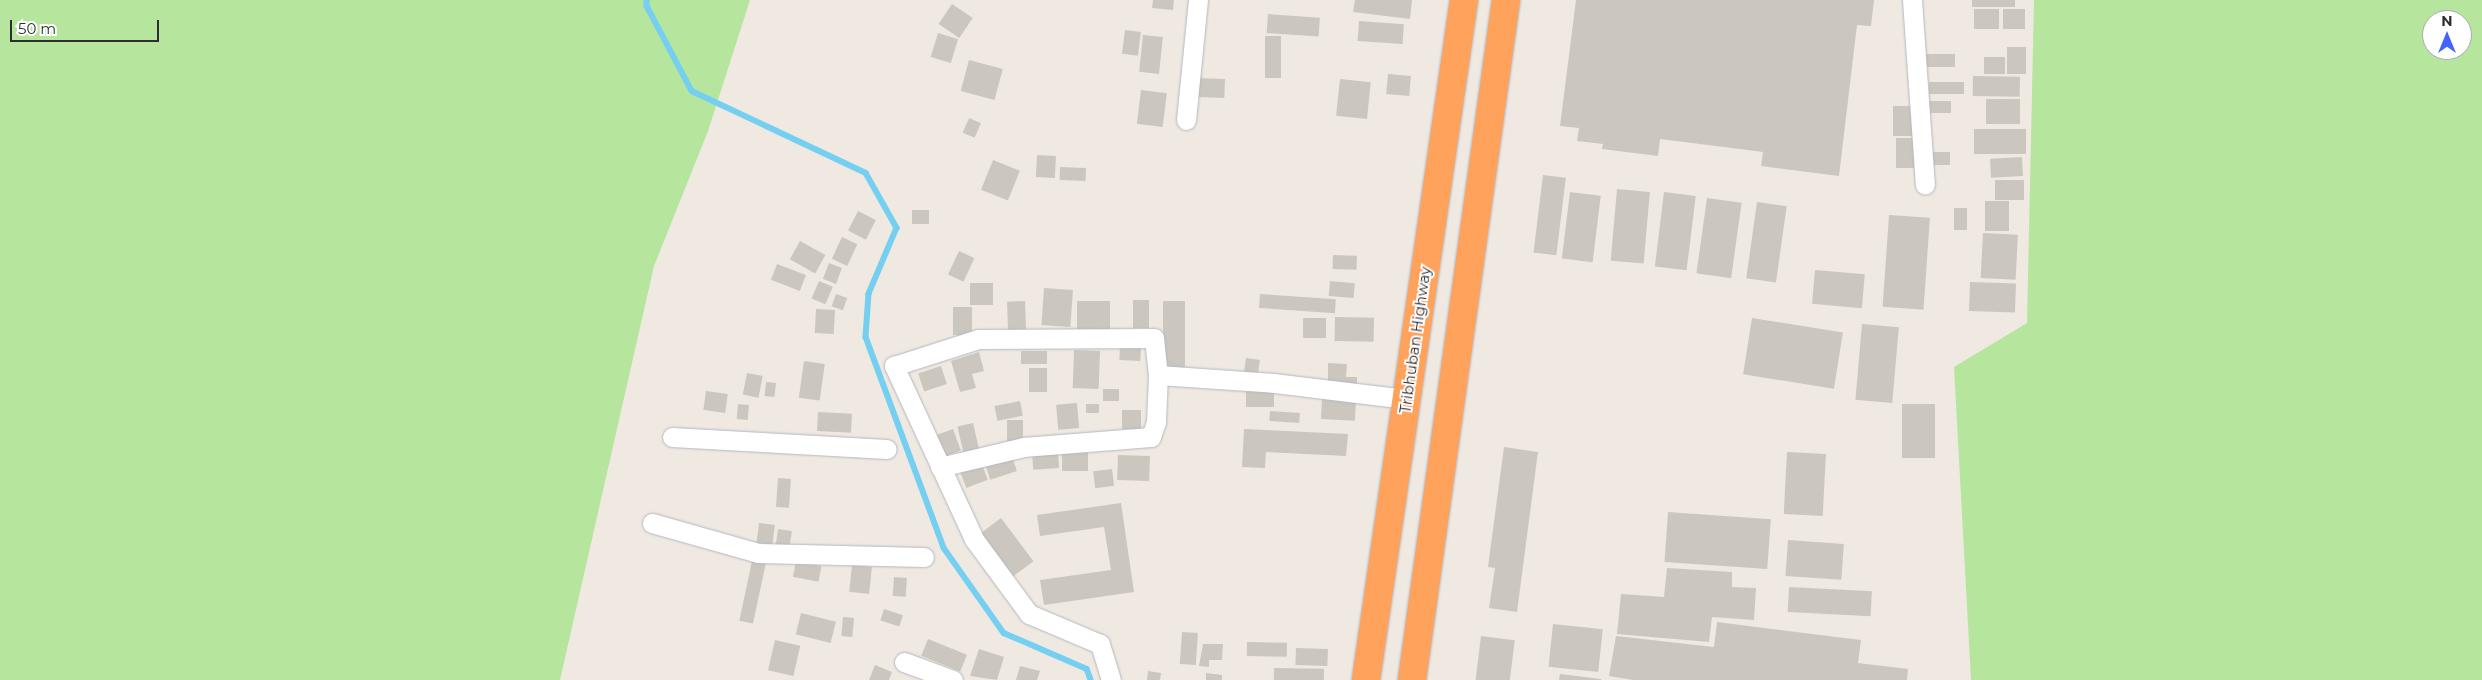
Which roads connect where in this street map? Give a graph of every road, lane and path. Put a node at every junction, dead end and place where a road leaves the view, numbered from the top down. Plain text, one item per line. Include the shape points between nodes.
1 (1198, 0) edge
2 (1464, 0) edge
3 (1506, 0) edge
4 (1912, 0) edge
5 (1186, 120) dead end
6 (1925, 185) dead end
7 (1158, 375) junction
8 (1407, 399) junction
9 (672, 437) dead end
10 (887, 449) dead end
11 (940, 467) junction
12 (652, 523) dead end
13 (924, 557) dead end
14 (904, 662) dead end
15 (953, 680) edge
16 (1111, 680) edge
17 (1366, 680) edge
18 (1412, 680) edge

1 - 5 street
2 - 8 highway, Tribhuban Highway
3 - 18 highway
4 - 6 street
7 - 8 street via 1274,383
7 - 11 street via 1156,422 1151,437 1023,447
7 - 11 street via 1154,338 978,339 894,366
8 - 17 highway, Tribhuban Highway
9 - 10 street
11 - 16 street via 974,539 1029,614 1100,644
12 - 13 street via 758,553
14 - 15 street

